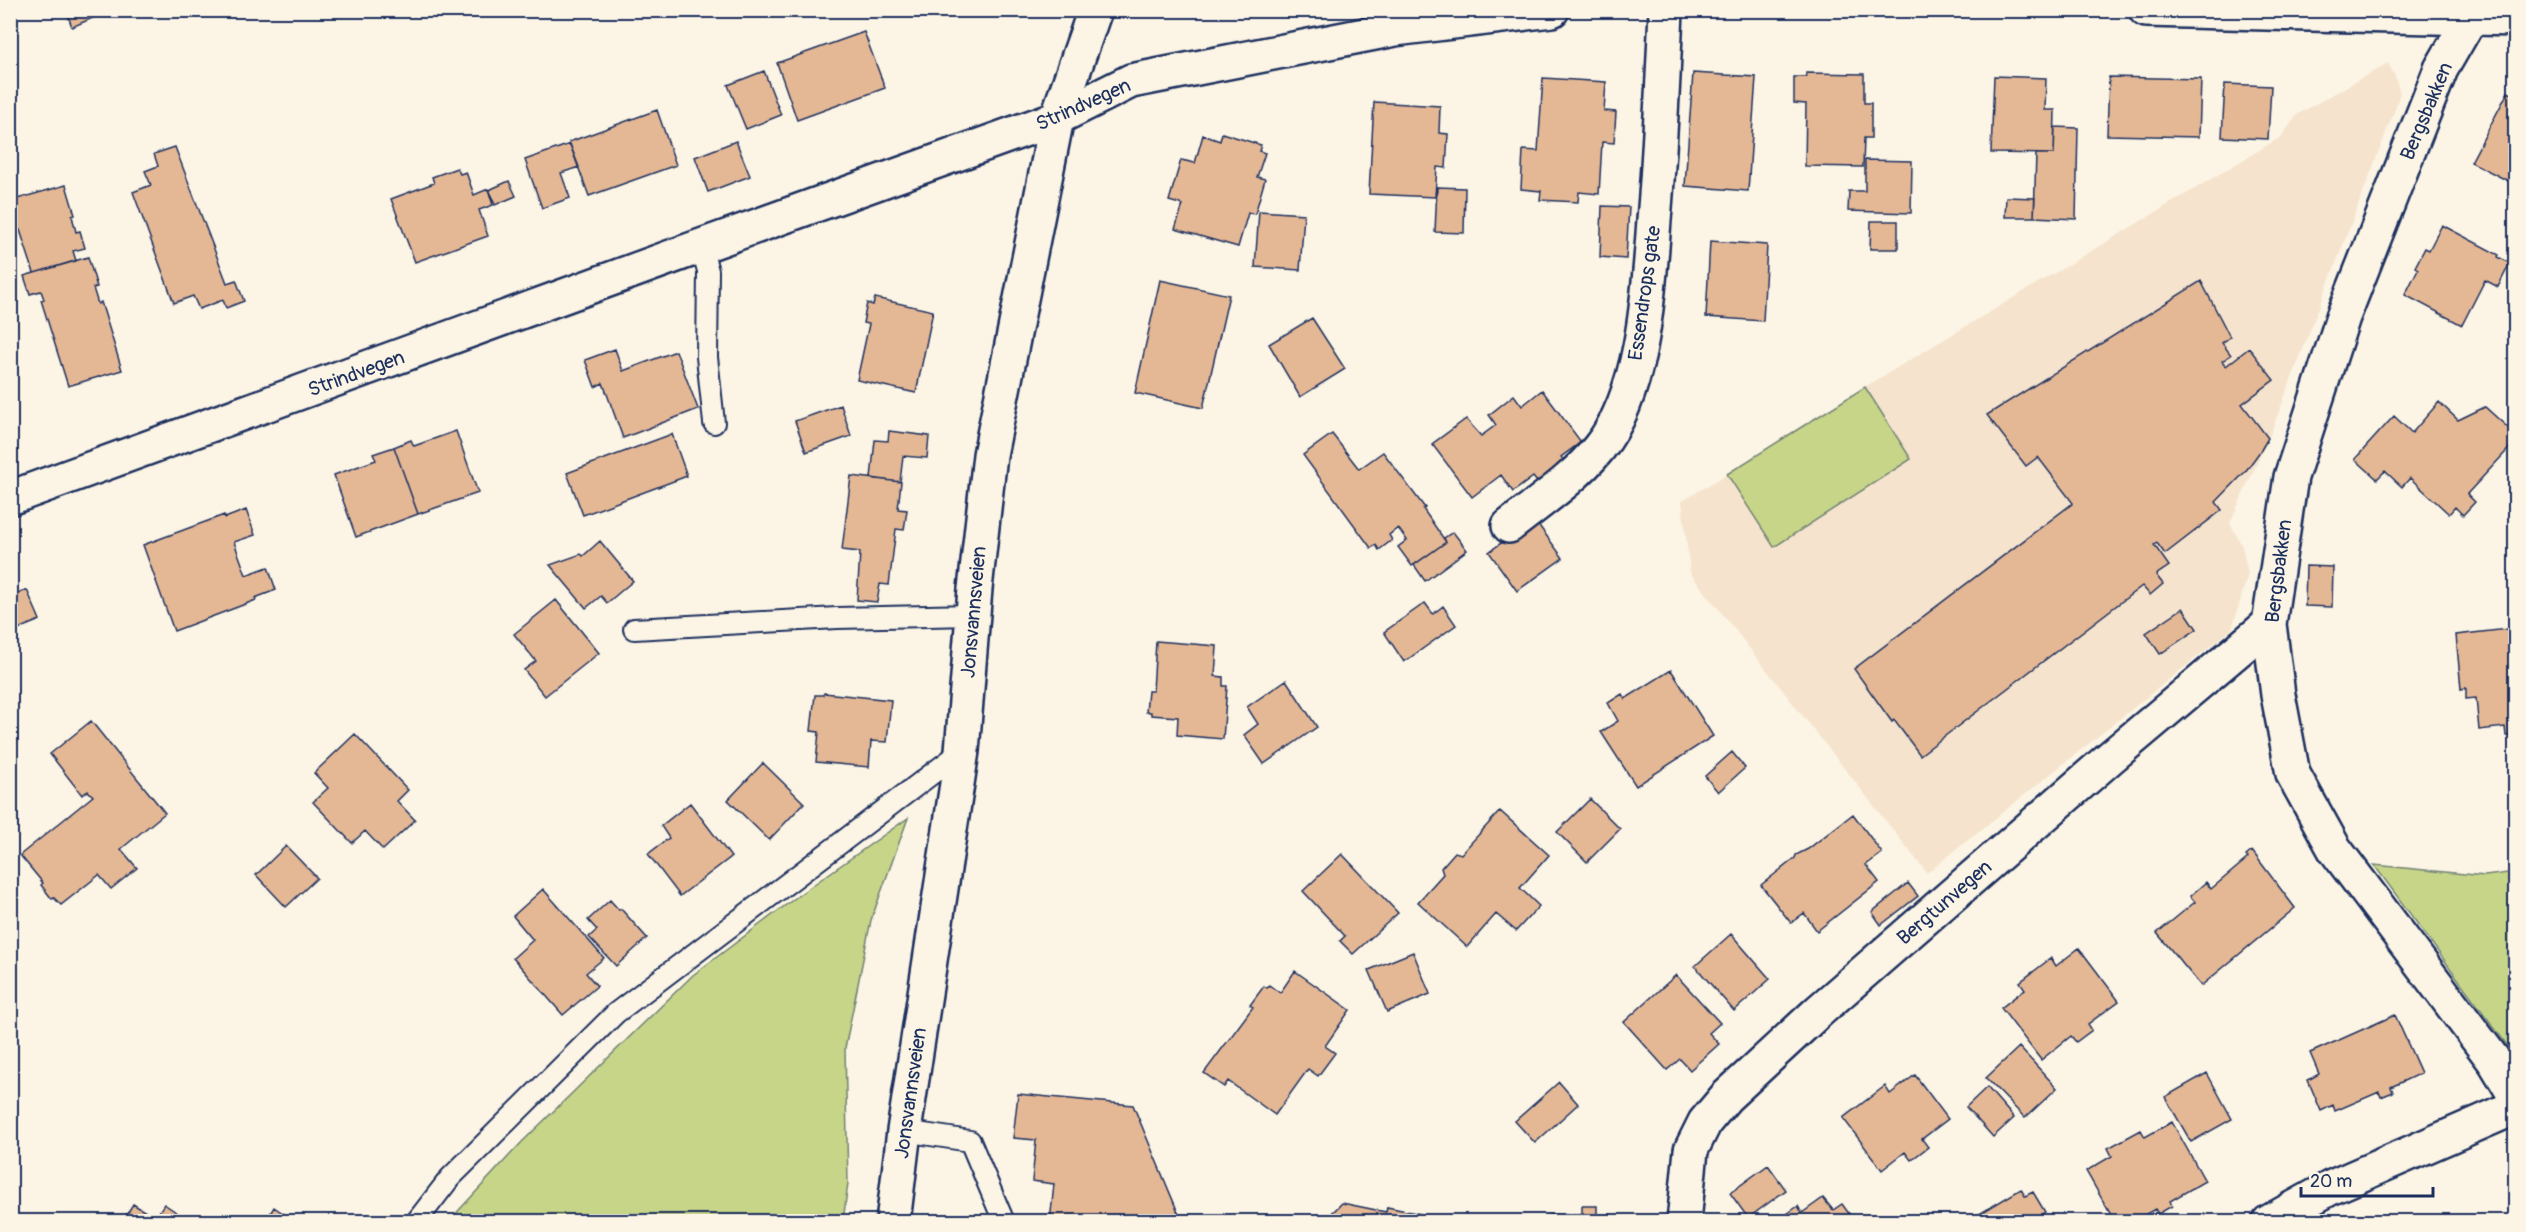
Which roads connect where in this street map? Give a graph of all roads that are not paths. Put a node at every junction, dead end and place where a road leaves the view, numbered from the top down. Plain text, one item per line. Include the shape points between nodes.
1 (1095, 10) edge
2 (1552, 10) edge
3 (1666, 10) edge
4 (2146, 10) edge
5 (2474, 14) edge
6 (2516, 18) edge
7 (1057, 118) junction
8 (701, 245) junction
9 (714, 423) dead end
10 (10, 498) edge
11 (1509, 526) dead end
12 (973, 615) junction
13 (2269, 624) junction
14 (634, 628) dead end
15 (962, 751) junction
16 (2516, 1097) edge
17 (2516, 1107) edge
18 (904, 1131) junction
19 (416, 1221) edge
20 (893, 1221) edge
21 (1004, 1221) edge
22 (1684, 1221) edge
23 (2269, 1221) edge

1 - 7 street, Jonsvannsveien
2 - 7 street, Strindvegen via 1395,29 1131,81
3 - 11 street, Essendrops gate via 1662,131 1648,290 1640,349 1623,406 1599,448 1566,481
4 - 5 street
5 - 6 street
5 - 13 street, Bergsbakken via 2441,69 2339,328 2291,477
7 - 8 street, Strindvegen
7 - 12 street, Jonsvannsveien via 990,455
8 - 9 lane via 708,271 707,357
8 - 10 street, Strindvegen
12 - 14 lane
12 - 15 street, Jonsvannsveien
13 - 16 street, Bergsbakken via 2293,774 2334,848 2495,1062
13 - 22 street, Bergtunvegen via 1845,988 1726,1097 1705,1122 1691,1150
15 - 18 street, Jonsvannsveien
15 - 19 lane via 615,1013 450,1178
17 - 23 street via 2330,1188
18 - 20 street, Jonsvannsveien
18 - 21 lane via 970,1141

